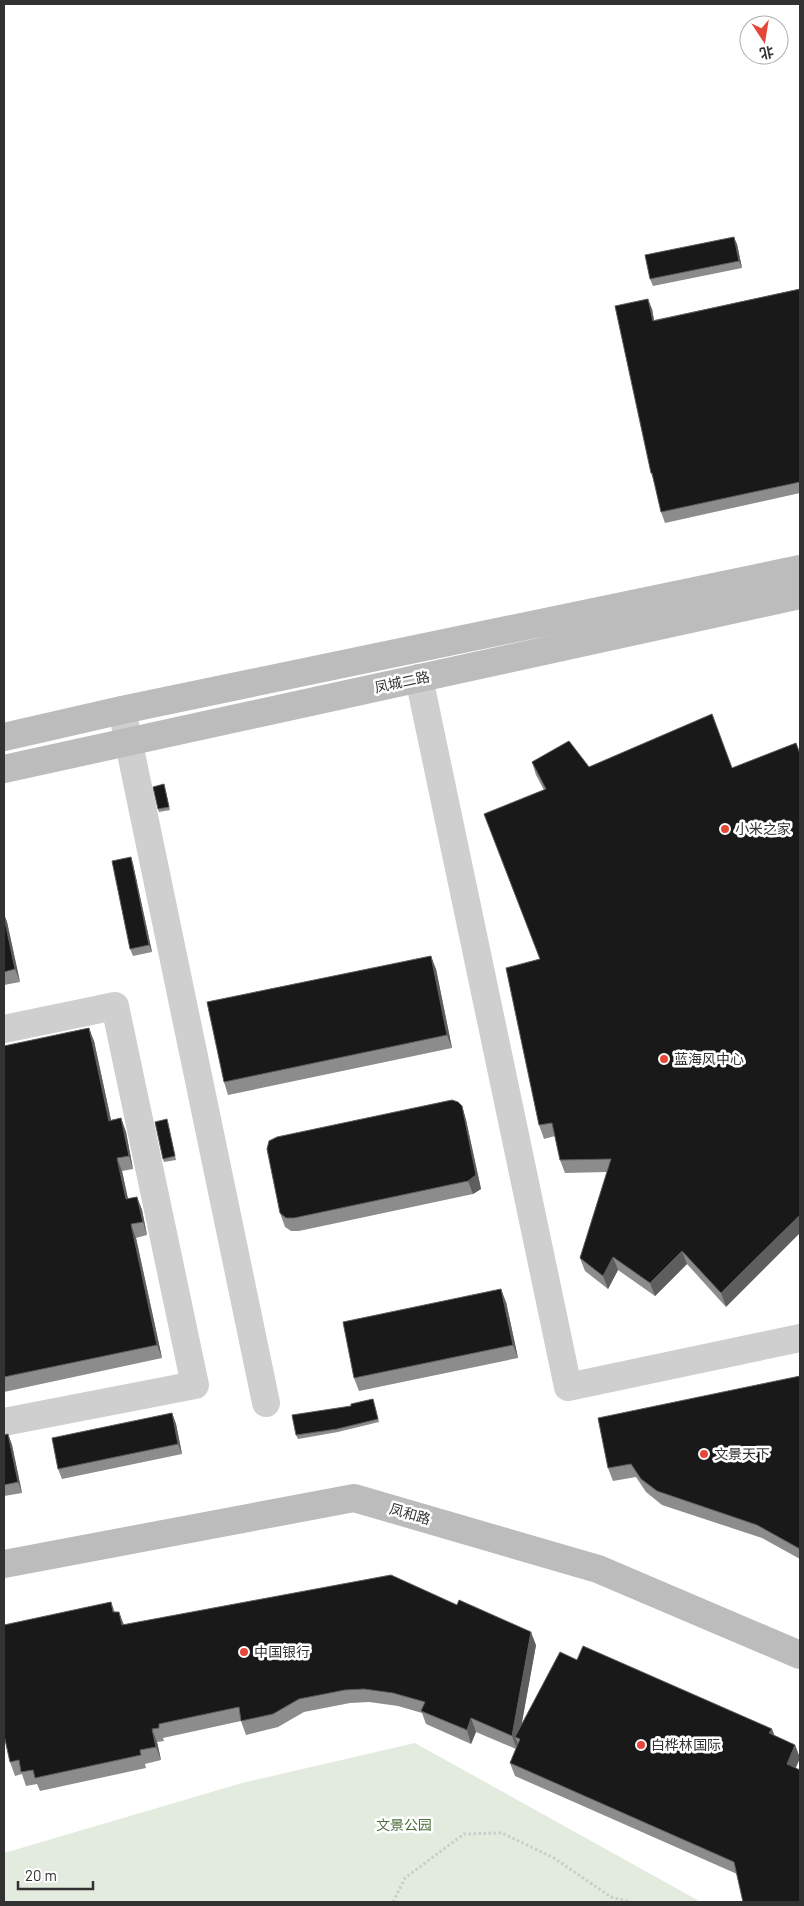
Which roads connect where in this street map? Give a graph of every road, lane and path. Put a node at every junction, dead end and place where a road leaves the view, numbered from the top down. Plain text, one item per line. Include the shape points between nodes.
1 (800, 569) edge
2 (800, 595) edge
3 (419, 678) junction
4 (122, 710) junction
5 (4, 737) edge
6 (128, 742) junction
7 (4, 769) edge
8 (4, 1028) edge
9 (800, 1338) edge
10 (266, 1403) dead end
11 (4, 1422) edge
12 (4, 1564) edge
13 (800, 1655) edge
14 (394, 1902) edge
15 (630, 1902) edge

1 - 4 main road
2 - 3 main road, 凤城二路
3 - 6 main road, 凤城二路
3 - 9 street via 568,1387
4 - 5 main road
4 - 6 street
6 - 7 main road, 凤城二路
6 - 10 street
8 - 11 street via 115,1006 195,1385
12 - 13 main road, 凤和路 via 354,1498 598,1569
14 - 15 path via 406,1878 464,1834 502,1833 554,1858 611,1897

